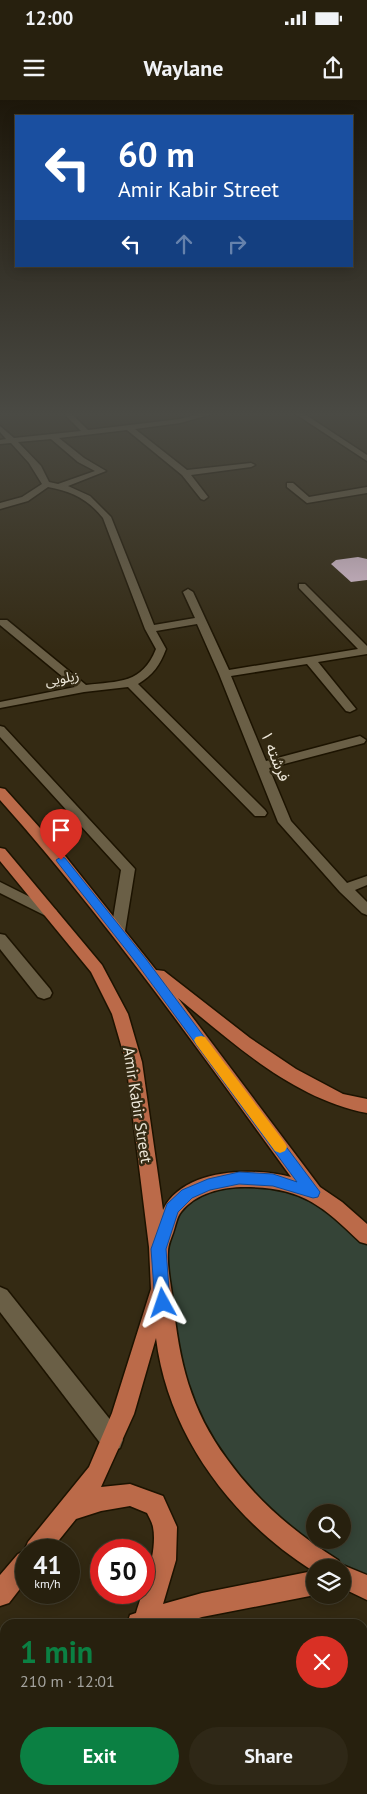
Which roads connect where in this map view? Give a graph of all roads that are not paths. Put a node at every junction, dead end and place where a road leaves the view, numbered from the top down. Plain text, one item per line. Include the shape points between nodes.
1 (37, 492) edge
2 (78, 492) edge
3 (200, 492) edge
4 (298, 492) edge
5 (355, 492) edge
6 (204, 497) dead end
7 (0, 506) edge
8 (302, 586) dead end
9 (188, 592) dead end
10 (201, 620) junction
11 (3, 622) dead end
12 (150, 630) junction
13 (367, 651) edge
14 (310, 660) junction
15 (225, 674) junction
16 (131, 683) junction
17 (84, 689) junction
18 (0, 705) edge
19 (350, 709) dead end
20 (0, 730) edge
21 (360, 740) dead end
22 (262, 766) junction
23 (0, 792) edge
24 (260, 813) dead end
25 (0, 852) edge
26 (367, 880) edge
27 (0, 887) edge
28 (345, 889) junction
29 (367, 910) edge
30 (51, 913) junction
31 (118, 931) junction
32 (0, 939) edge
33 (142, 962) junction
34 (44, 993) dead end
35 (367, 1106) edge
36 (313, 1192) junction
37 (367, 1236) edge
38 (158, 1249) junction
39 (161, 1285) junction
40 (0, 1296) edge
41 (112, 1440) junction
42 (68, 1511) junction
43 (45, 1539) edge
44 (314, 1559) edge
45 (15, 1576) edge
46 (306, 1585) edge
47 (0, 1594) edge
48 (143, 1619) edge
49 (153, 1619) edge

1 - 7 street via 18,503
2 - 12 street via 97,504 107,517
3 - 6 street
4 - 5 street via 307,500
8 - 13 street
9 - 10 street, فرشته ۱
10 - 12 street
10 - 15 street, فرشته ۱
11 - 17 street
12 - 16 street via 161,649 146,674
13 - 14 street
14 - 15 street
14 - 19 street
15 - 22 street, فرشته ۱
16 - 17 street, زیلویی
16 - 24 street
17 - 18 street, زیلویی
20 - 31 street via 128,869
21 - 22 street
22 - 28 street, فرشته ۱ via 285,822
23 - 31 main road
25 - 30 main road, Amir Kabir Street
26 - 28 street
27 - 30 street
28 - 29 street, فرشته ۱
30 - 38 main road, Amir Kabir Street via 97,968 120,1014 134,1062
31 - 33 main road
32 - 34 street
33 - 35 main road via 296,1077 339,1100
33 - 36 main road
36 - 37 main road
36 - 38 main road via 273,1180 239,1178 208,1185 187,1194 172,1208
38 - 39 main road, Amir Kabir Street
39 - 41 main road via 123,1414
39 - 44 main road, Amir Kabir Street via 176,1386 196,1430 226,1477 260,1516
40 - 41 street
41 - 42 main road via 97,1475
42 - 43 main road
42 - 48 main road via 101,1499 130,1495 155,1504 165,1527 164,1560
45 - 47 main road
46 - 49 main road via 202,1605

